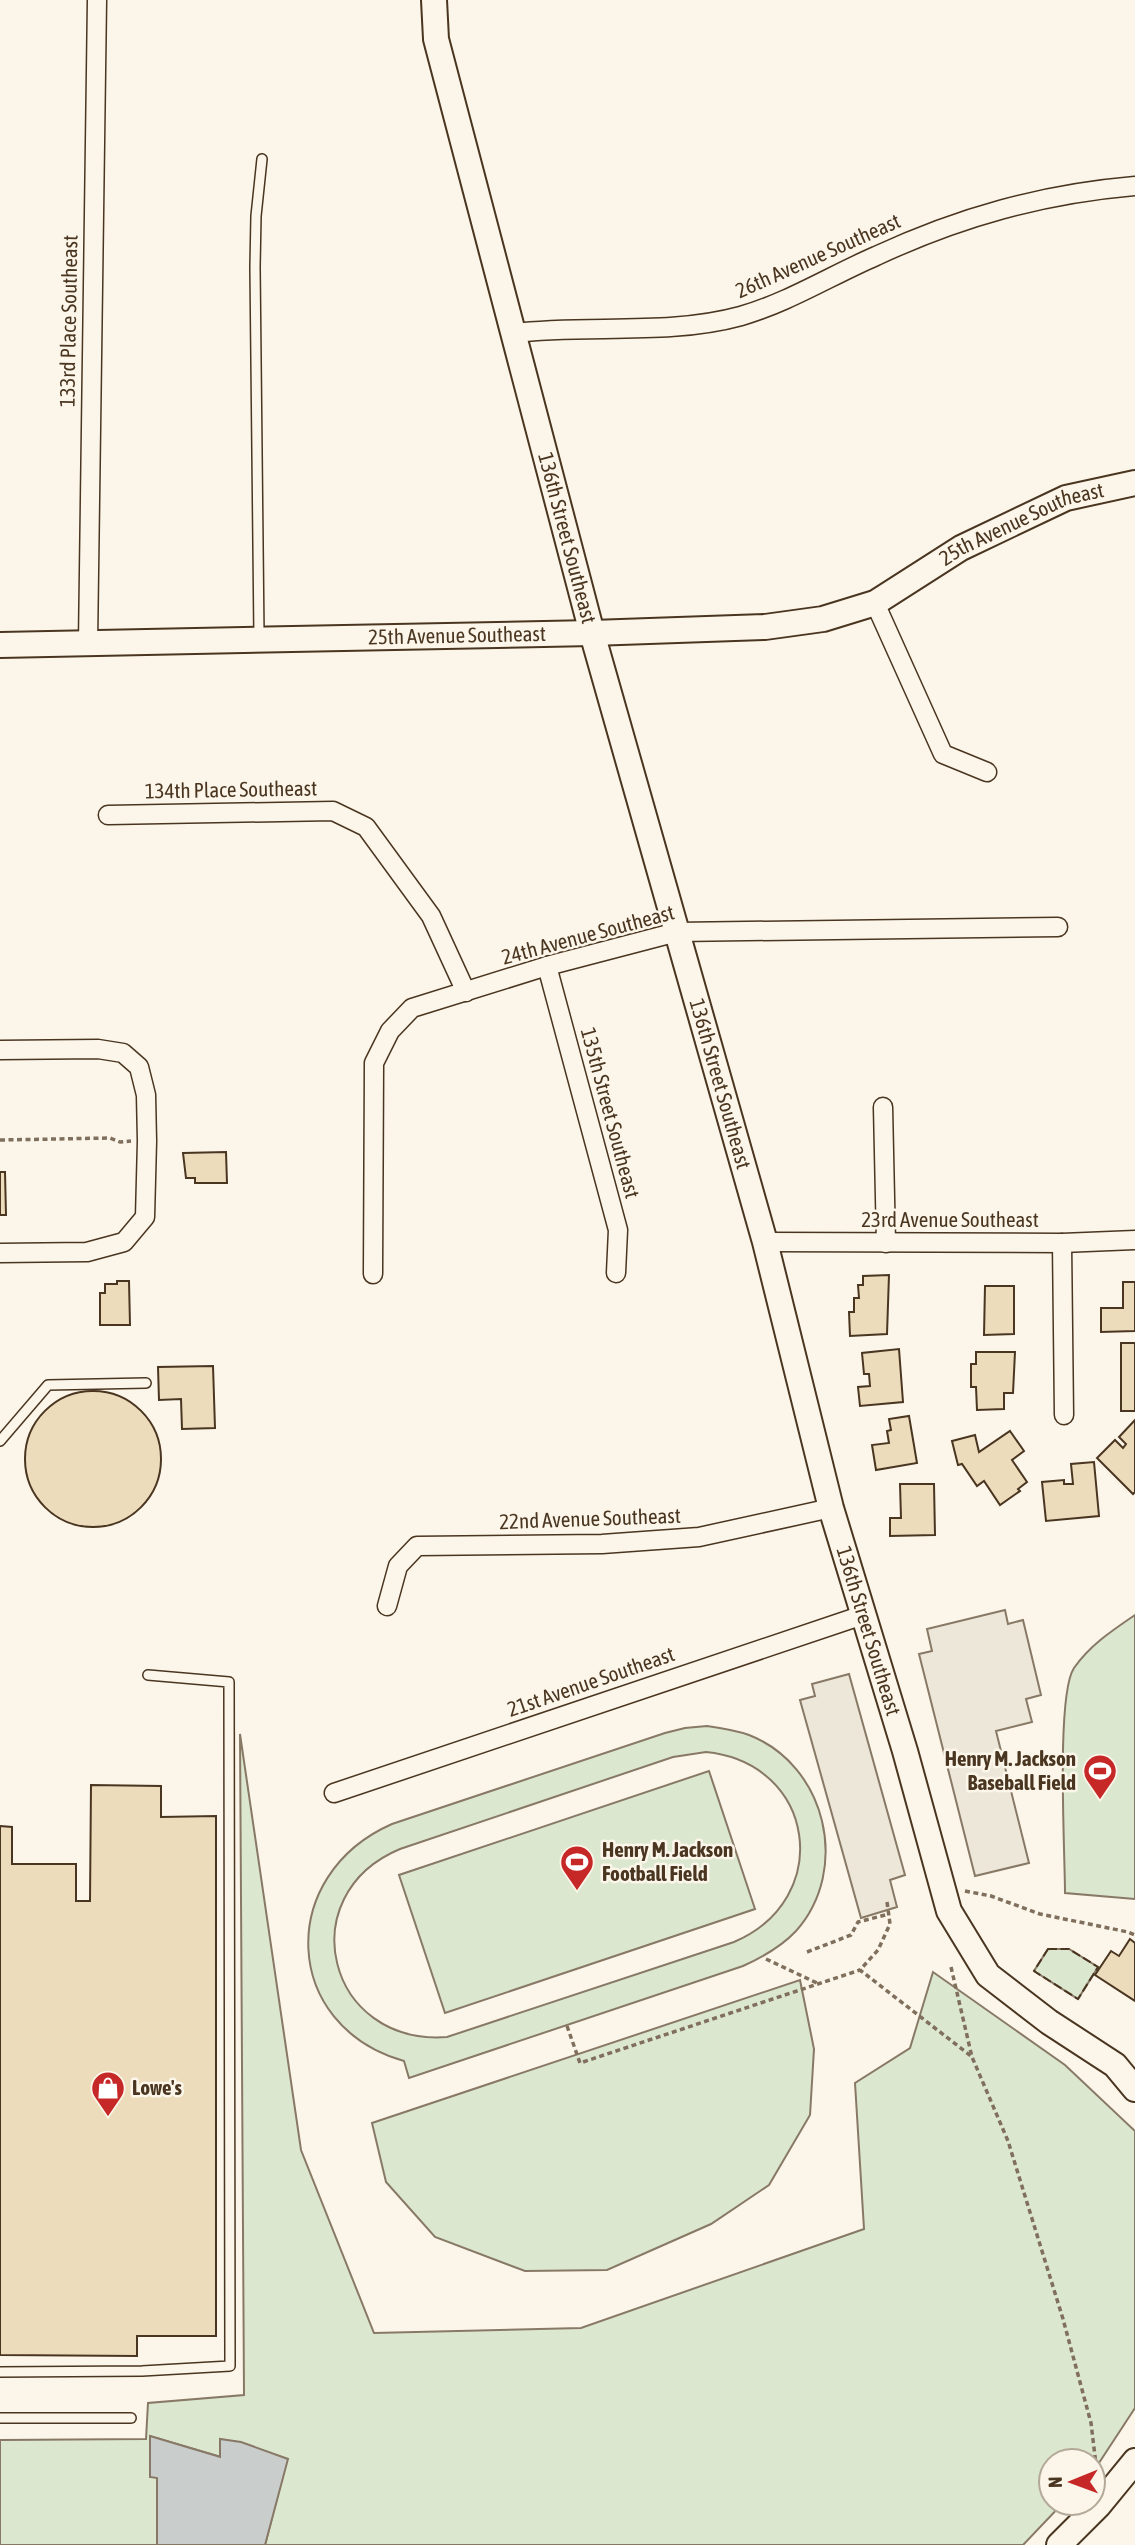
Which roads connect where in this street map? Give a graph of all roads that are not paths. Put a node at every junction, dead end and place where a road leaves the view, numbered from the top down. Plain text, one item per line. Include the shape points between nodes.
1 (97, 0) edge
2 (435, 0) edge
3 (262, 159) dead end
4 (1135, 186) edge
5 (514, 333) junction
6 (1135, 483) edge
7 (875, 603) junction
8 (592, 634) junction
9 (259, 638) junction
10 (88, 643) junction
11 (0, 645) edge
12 (987, 772) dead end
13 (108, 815) dead end
14 (1058, 927) dead end
15 (677, 932) junction
16 (547, 966) junction
17 (466, 992) junction
18 (0, 1050) edge
19 (883, 1107) dead end
20 (1135, 1240) edge
21 (765, 1242) junction
22 (886, 1242) junction
23 (1062, 1243) junction
24 (0, 1253) edge
25 (616, 1273) dead end
26 (373, 1274) dead end
27 (146, 1382) dead end
28 (1063, 1415) dead end
29 (0, 1441) edge
30 (831, 1508) junction
31 (387, 1605) dead end
32 (863, 1615) junction
33 (148, 1675) dead end
34 (334, 1793) dead end
35 (1135, 2089) edge
36 (0, 2372) edge
37 (0, 2418) edge
38 (131, 2418) dead end
39 (1135, 2461) edge
40 (1059, 2545) edge

1 - 10 street, 133rd Place Southeast
2 - 5 street, 136th Street Southeast via 436,39
3 - 9 lane via 256,229
4 - 5 street, 26th Avenue Southeast via 1068,194 977,215 739,317 673,326
5 - 8 street, 136th Street Southeast
6 - 7 street, 25th Avenue Southeast via 1066,498 961,548
7 - 8 street, 25th Avenue Southeast via 823,619 765,627
7 - 12 street via 943,754
8 - 9 street, 25th Avenue Southeast
8 - 15 street, 136th Street Southeast
9 - 10 street, 25th Avenue Southeast
10 - 11 street, 25th Avenue Southeast
13 - 17 street, 134th Place Southeast via 333,811 366,827 431,916
14 - 15 street, 24th Avenue Southeast
15 - 16 street, 24th Avenue Southeast
15 - 21 street, 136th Street Southeast
16 - 17 street, 24th Avenue Southeast
16 - 25 street, 135th Street Southeast via 618,1230
17 - 26 street, 24th Avenue Southeast via 412,1008 390,1031 374,1063
18 - 24 street via 122,1053 139,1067 146,1095 147,1141 145,1217 124,1242 87,1252
19 - 22 street
20 - 23 street, 23rd Avenue Southeast
21 - 22 street, 23rd Avenue Southeast
21 - 30 street, 136th Street Southeast
22 - 23 street, 23rd Avenue Southeast
23 - 28 street
27 - 29 lane via 48,1385
30 - 31 street, 22nd Avenue Southeast via 699,1537 602,1544 417,1546 398,1566
30 - 32 street, 136th Street Southeast
32 - 34 street, 21st Avenue Southeast
32 - 35 street, 136th Street Southeast via 949,1911 988,1975 1115,2065
33 - 36 lane via 229,1682 230,2366
37 - 38 lane
39 - 40 street via 1100,2505

